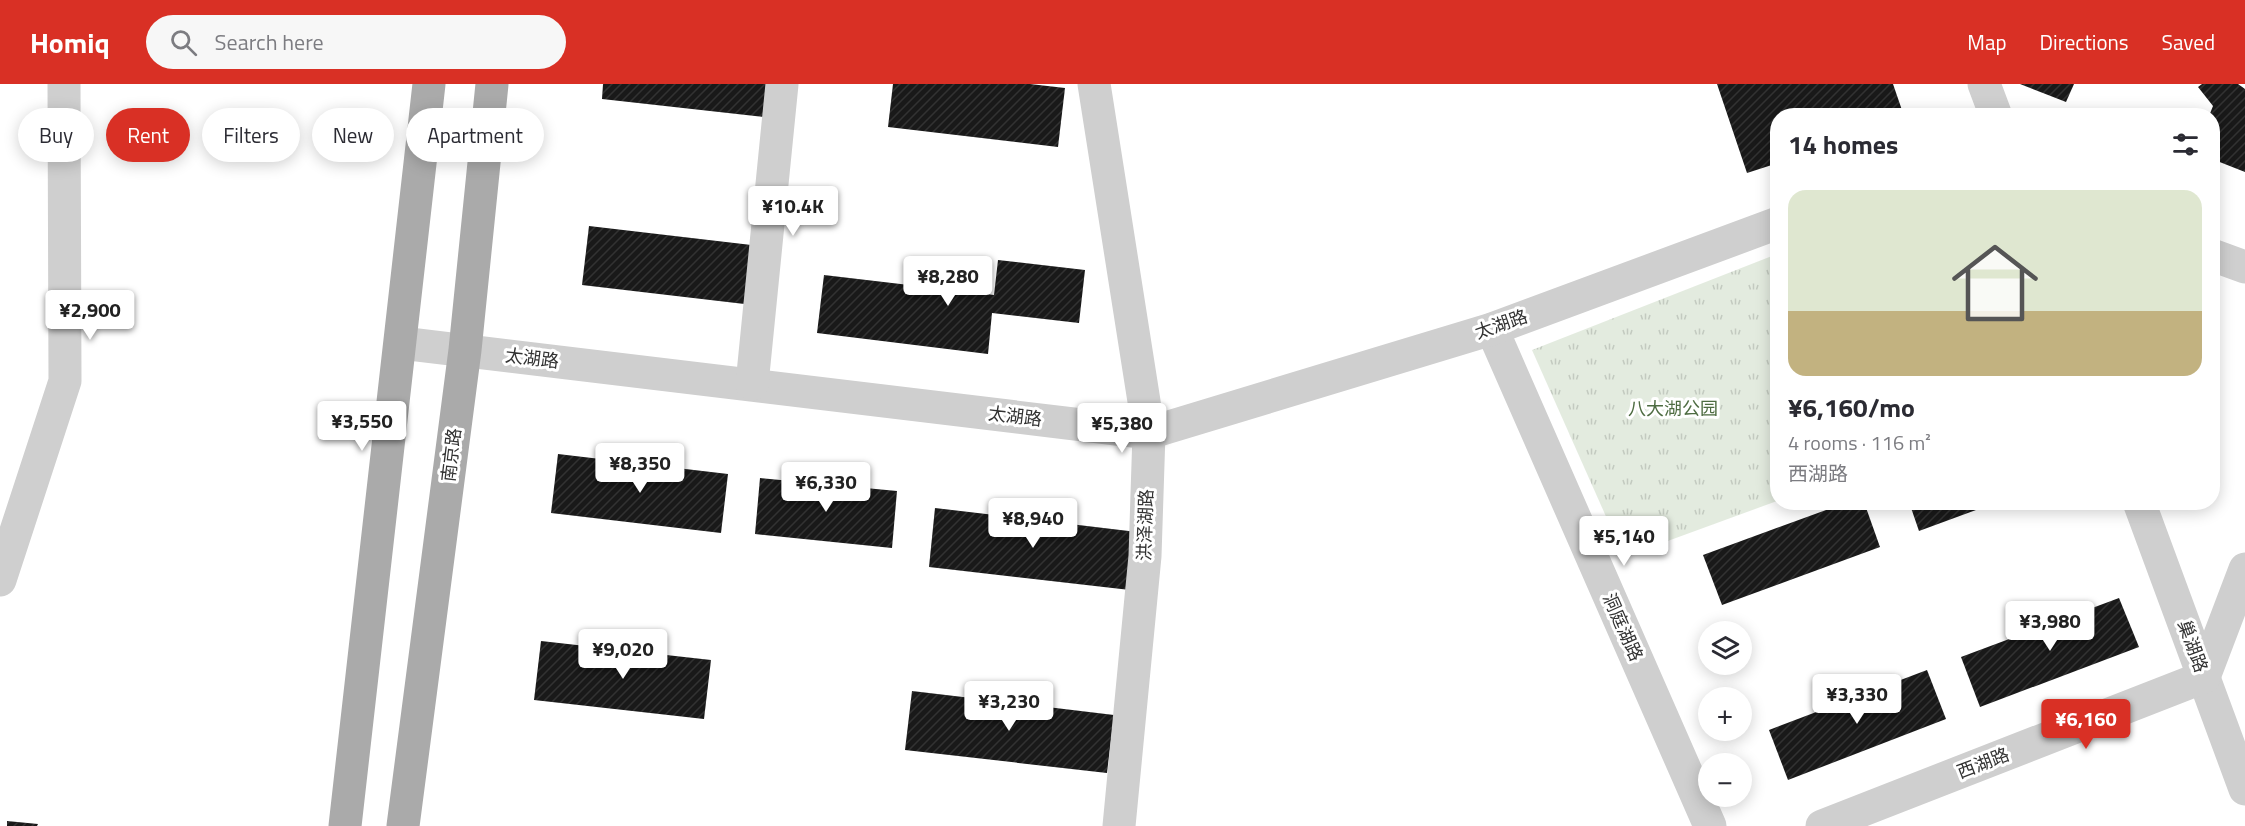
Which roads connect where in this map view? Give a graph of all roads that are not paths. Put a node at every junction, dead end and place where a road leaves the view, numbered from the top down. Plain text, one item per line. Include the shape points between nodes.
1 (64, 84) edge
2 (429, 84) edge
3 (492, 84) edge
4 (782, 84) edge
5 (1094, 84) edge
6 (1984, 84) edge
7 (1993, 108) edge
8 (1770, 226) edge
9 (2220, 258) edge
10 (2245, 267) edge
11 (1492, 329) junction
12 (401, 344) junction
13 (465, 350) junction
14 (752, 384) junction
15 (1149, 433) junction
16 (2142, 510) edge
17 (2245, 569) edge
18 (0, 580) edge
19 (2204, 677) junction
20 (2245, 789) edge
21 (345, 826) edge
22 (403, 826) edge
23 (1119, 826) edge
24 (1710, 826) edge
25 (1822, 826) edge

1 - 18 street via 65,381
2 - 12 main road
3 - 13 main road, 南京路
4 - 14 street
5 - 15 street, 洪泽湖路
6 - 7 street
8 - 11 street, 太湖路
9 - 10 street
11 - 15 street, 太湖路
11 - 24 street, 洞庭湖路
12 - 13 street, 太湖路
12 - 21 main road
13 - 14 street, 太湖路
13 - 22 main road, 南京路
14 - 15 street, 太湖路
15 - 23 street, 洪泽湖路 via 1144,556
16 - 19 street, 巢湖路
17 - 19 street
19 - 20 street, 巢湖路
19 - 25 street, 西湖路

